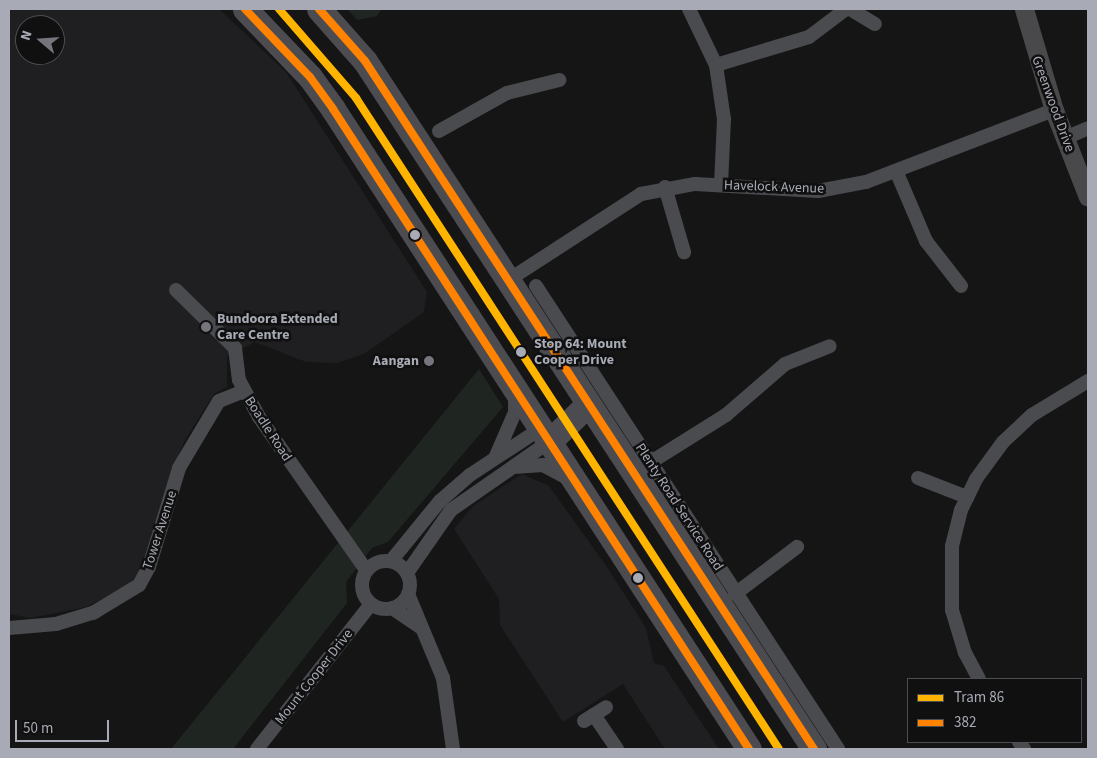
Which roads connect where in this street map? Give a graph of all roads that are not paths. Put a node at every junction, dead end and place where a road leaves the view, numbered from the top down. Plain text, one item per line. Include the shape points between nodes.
1 (245, 9) edge
2 (319, 9) edge
3 (689, 9) edge
4 (846, 9) edge
5 (850, 9) edge
6 (1024, 9) edge
7 (875, 24) dead end
8 (716, 65) junction
9 (559, 80) dead end
10 (1054, 110) junction
11 (1088, 128) edge
12 (439, 131) dead end
13 (1065, 138) junction
14 (896, 173) junction
15 (721, 184) junction
16 (665, 187) junction
17 (1088, 197) edge
18 (684, 252) dead end
19 (507, 280) junction
20 (536, 286) dead end
21 (961, 286) dead end
22 (176, 290) dead end
23 (528, 314) junction
24 (557, 318) junction
25 (830, 346) dead end
26 (1088, 380) edge
27 (515, 390) junction
28 (244, 391) junction
29 (588, 404) junction
30 (544, 436) junction
31 (494, 459) junction
32 (651, 462) junction
33 (508, 469) junction
34 (918, 478) dead end
35 (576, 485) junction
36 (967, 497) junction
37 (798, 546) dead end
38 (391, 561) junction
39 (366, 570) junction
40 (407, 573) junction
41 (408, 594) junction
42 (735, 594) junction
43 (371, 604) junction
44 (392, 608) junction
45 (9, 628) edge
46 (422, 628) junction
47 (979, 678) edge
48 (794, 701) junction
49 (606, 707) dead end
50 (257, 749) edge
51 (453, 749) edge
52 (617, 749) edge
53 (749, 749) edge
54 (814, 749) edge
55 (838, 749) edge

1 - 27 highway via 316,85
2 - 19 highway via 365,61
3 - 8 street
4 - 8 street via 809,37
5 - 7 street
6 - 10 street, Greenwood Drive
8 - 15 street via 724,119
9 - 12 street via 507,93
10 - 13 street, Greenwood Drive
10 - 14 street, Havelock Avenue
11 - 13 street
13 - 17 street, Greenwood Drive
14 - 15 street, Havelock Avenue via 818,191
14 - 21 street via 926,241
15 - 16 street, Havelock Avenue
16 - 18 street
16 - 19 street, Havelock Avenue via 629,200
19 - 23 highway
20 - 24 street, Plenty Road Service Road
22 - 28 street, Boadle Road via 234,348
23 - 24 street
23 - 29 highway
24 - 32 street, Plenty Road Service Road
25 - 32 street via 785,364 733,410
26 - 36 street via 1018,427 987,462
27 - 30 highway
27 - 31 street via 515,412
28 - 39 street, Boadle Road
28 - 45 street, Tower Avenue via 219,401 179,468 149,567 138,585 93,613 56,624
29 - 30 highway
29 - 48 highway
30 - 31 street
30 - 33 street
30 - 35 highway
31 - 38 street via 440,501
32 - 42 street, Plenty Road Service Road
33 - 35 street via 543,465
33 - 40 street via 451,510
34 - 36 street
35 - 53 highway
36 - 47 street via 952,546 951,591 957,632
37 - 42 street
38 - 39 street via 377,562
38 - 40 street
39 - 43 street via 362,592
40 - 41 street
41 - 44 street
41 - 46 street
42 - 48 street, Plenty Road Service Road
43 - 44 street
43 - 50 street, Mount Cooper Drive
44 - 46 street
46 - 51 street via 443,678
48 - 54 highway
48 - 55 street, Plenty Road Service Road
49 - 52 street via 589,718

